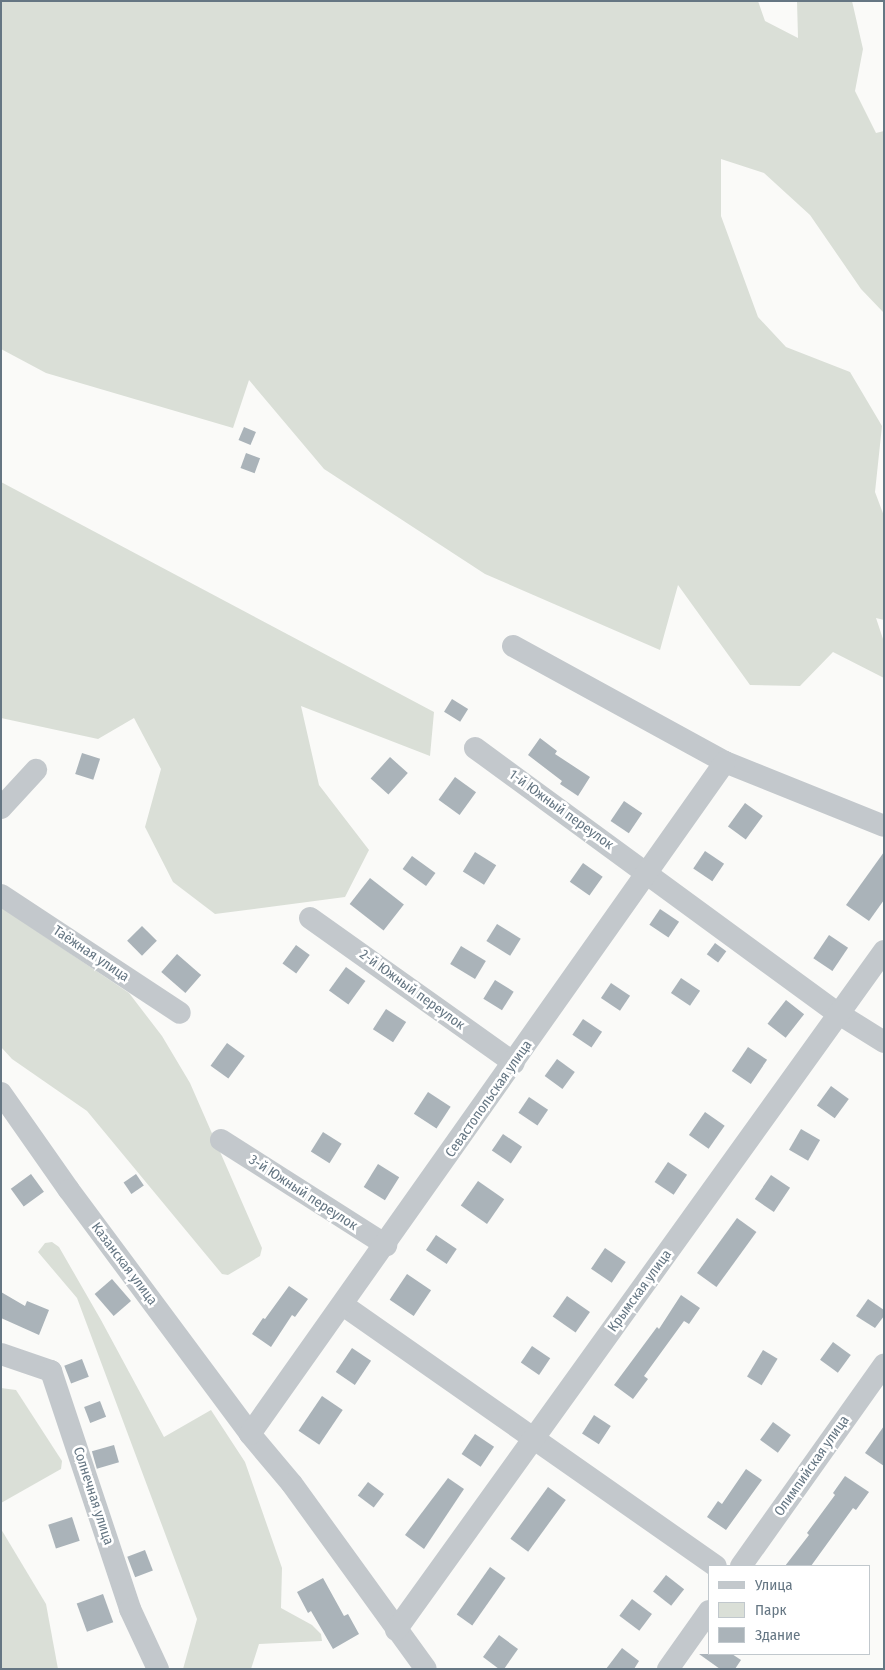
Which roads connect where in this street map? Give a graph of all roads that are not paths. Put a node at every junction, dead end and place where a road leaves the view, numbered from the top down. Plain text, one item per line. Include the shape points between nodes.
1 (513, 646) dead end
2 (475, 748) dead end
3 (725, 762) junction
4 (36, 770) dead end
5 (1, 808) edge
6 (884, 826) edge
7 (647, 872) junction
8 (1, 895) edge
9 (310, 918) dead end
10 (884, 951) edge
11 (180, 1013) dead end
12 (839, 1014) junction
13 (884, 1042) edge
14 (514, 1063) junction
15 (1, 1093) edge
16 (221, 1140) dead end
17 (386, 1245) junction
18 (343, 1305) junction
19 (1, 1354) edge
20 (884, 1365) edge
21 (250, 1434) junction
22 (534, 1438) junction
23 (715, 1565) edge
24 (742, 1565) edge
25 (708, 1613) edge
26 (396, 1630) junction
27 (158, 1669) edge
28 (426, 1669) edge
29 (668, 1669) edge

1 - 3 street
2 - 7 street, 1-й Южный переулок
3 - 6 street
3 - 7 street, Севастопольская улица
4 - 5 street
7 - 12 street, 1-й Южный переулок
7 - 14 street, Севастопольская улица
8 - 11 street, Таёжная улица
9 - 14 street, 2-й Южный переулок
10 - 12 street, Крымская улица
12 - 13 street, 1-й Южный переулок
12 - 22 street, Крымская улица
14 - 17 street, Севастопольская улица
15 - 21 street, Казанская улица
16 - 17 street, 3-й Южный переулок
17 - 18 street, Севастопольская улица
18 - 21 street, Севастопольская улица
18 - 22 street
19 - 27 street, Солнечная улица via 51,1371 130,1609
20 - 24 street, Олимпийская улица
21 - 26 street, Казанская улица via 292,1484
22 - 23 street
22 - 26 street, Крымская улица
25 - 29 street
26 - 28 street, Казанская улица

